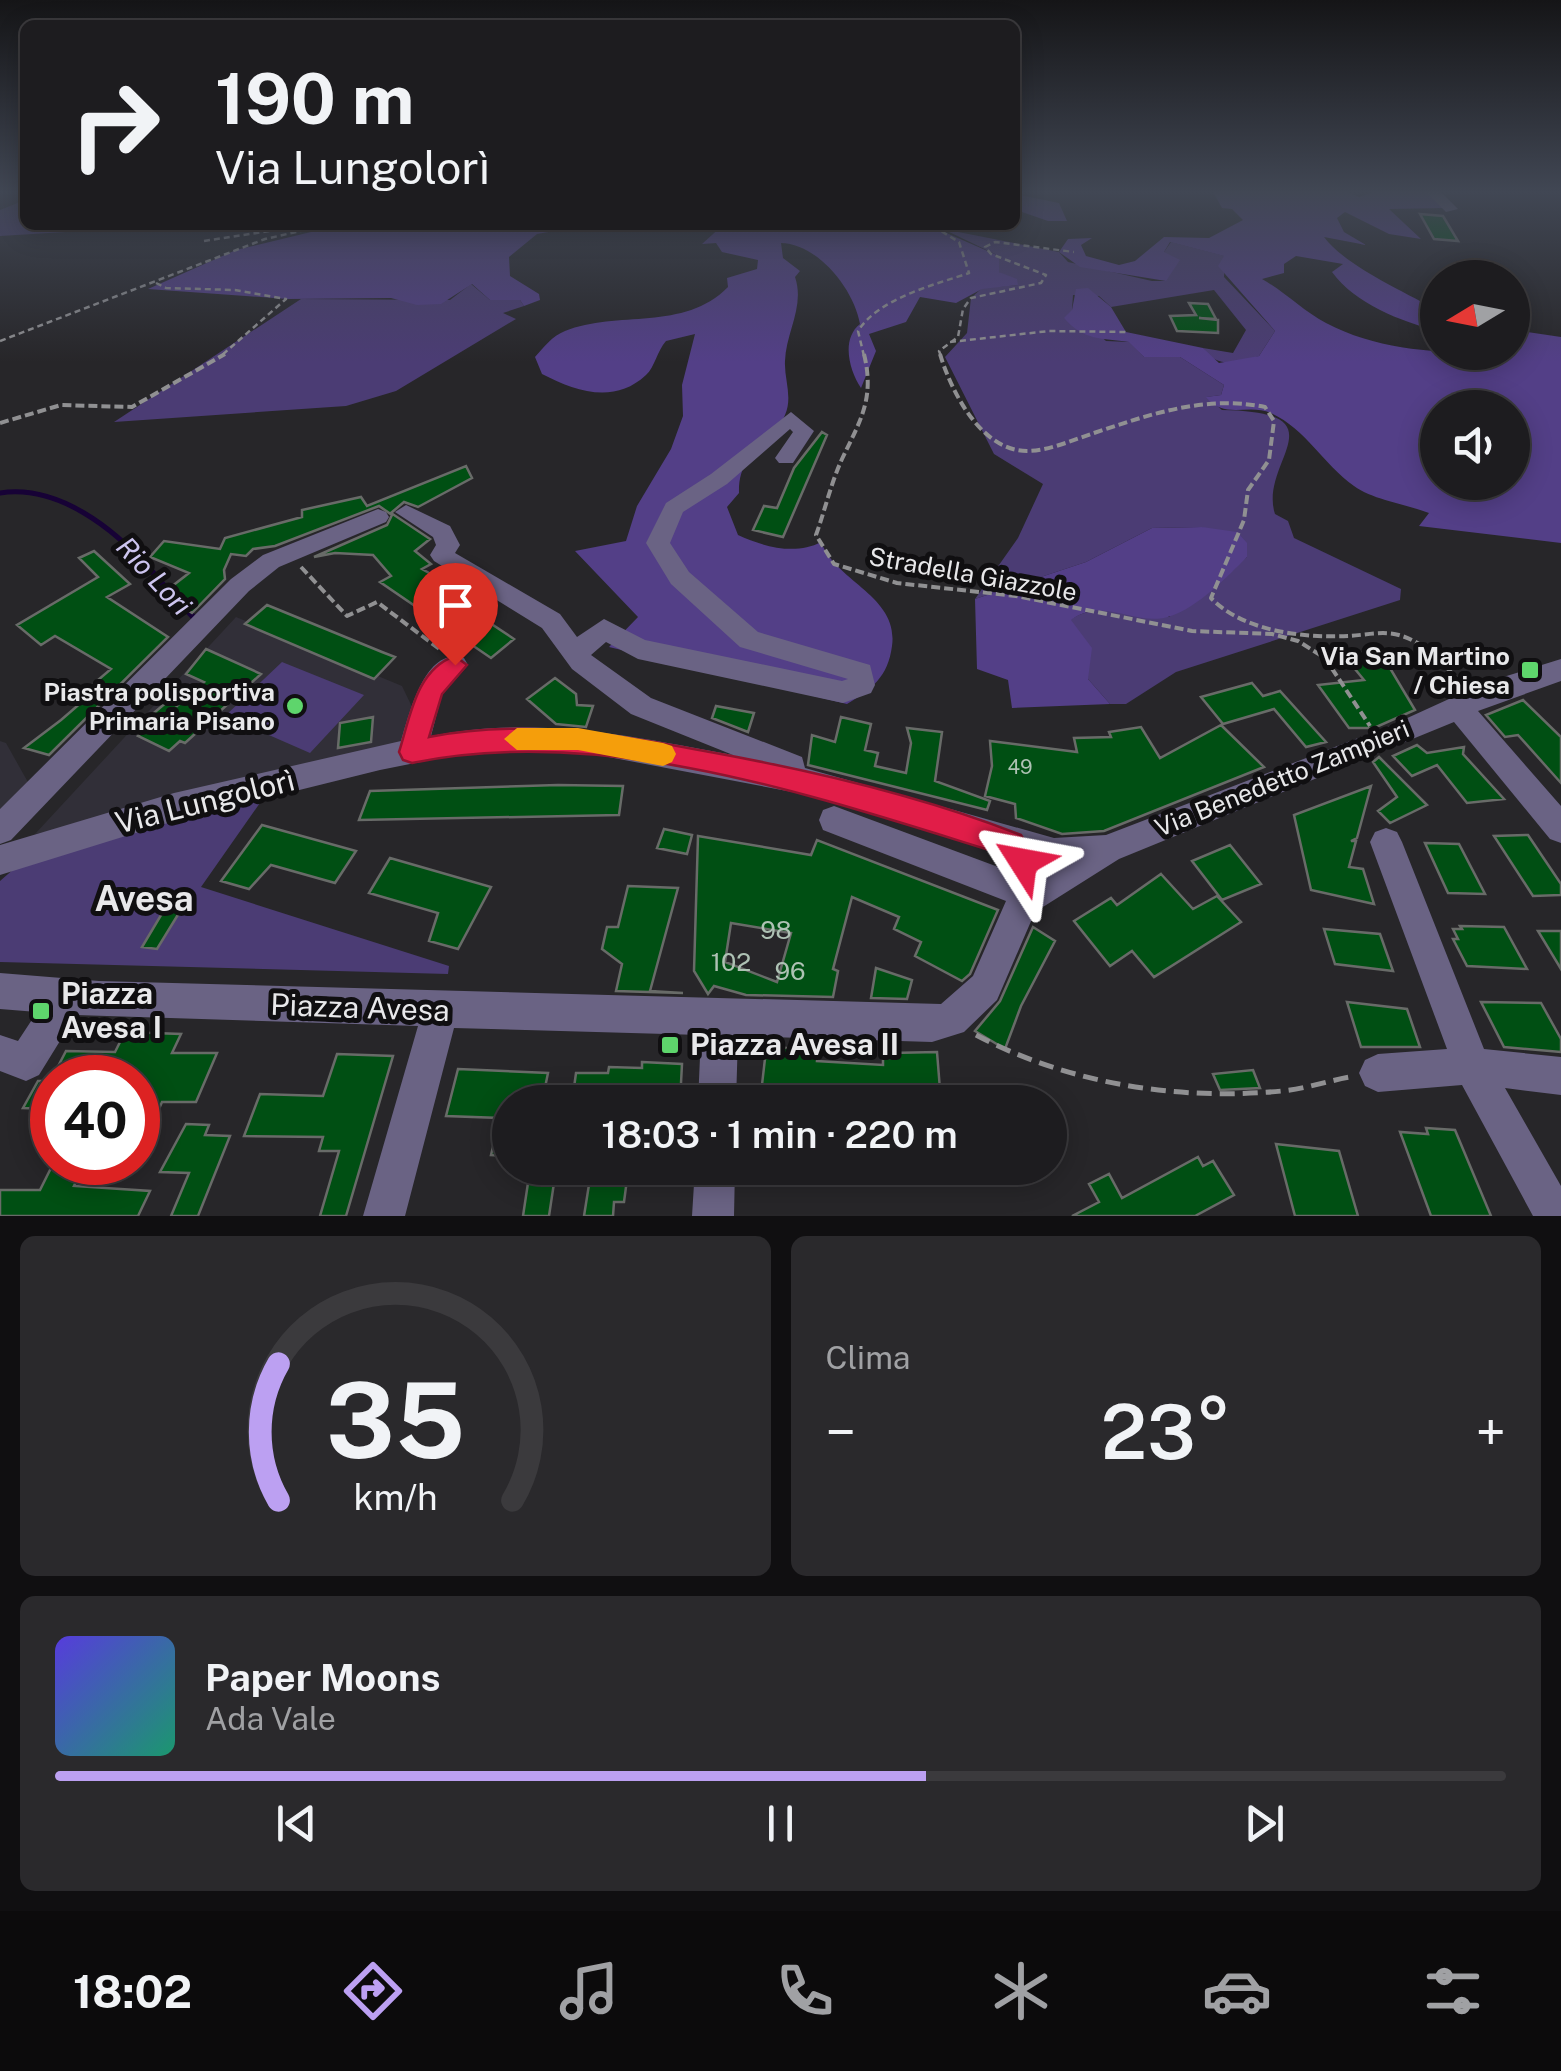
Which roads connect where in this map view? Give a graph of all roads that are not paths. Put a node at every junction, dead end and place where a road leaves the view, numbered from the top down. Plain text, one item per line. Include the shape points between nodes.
1 (786, 458) dead end
2 (574, 654) junction
3 (455, 665) road end
4 (1561, 670) edge
5 (1466, 702) junction
6 (412, 752) junction
7 (834, 820) dead end
8 (1561, 829) edge
9 (0, 830) edge
10 (1386, 842) dead end
11 (1011, 844) junction
12 (1099, 850) junction
13 (0, 860) edge
14 (1024, 897) junction
15 (0, 991) edge
16 (67, 997) junction
17 (441, 1010) junction
18 (720, 1017) junction
19 (0, 1052) edge
20 (1472, 1066) junction
21 (1378, 1073) road end
22 (1561, 1076) edge
23 (718, 1085) edge
24 (714, 1185) edge
25 (384, 1216) edge
26 (713, 1216) edge
27 (1555, 1216) edge

1 - 2 street via 804,430 791,418 674,508 658,543 680,578 749,640 861,672 861,685 844,692 757,677 638,649 604,629
2 - 9 street via 551,620 442,555 448,545 442,532 392,514 271,561 240,585
2 - 12 street via 641,706 772,760
3 - 6 street via 430,689
4 - 5 street, Via Benedetto Zampieri
5 - 8 street
5 - 12 street, Via Benedetto Zampieri
6 - 11 street, Via Lungolorì via 470,740 578,739 808,782
6 - 13 street, Via Lungolorì via 174,808
7 - 14 street
10 - 20 street
11 - 12 street, Via Benedetto Zampieri via 1054,853
11 - 14 street via 1029,876
12 - 14 street, Via Benedetto Zampieri
14 - 18 street via 984,988 951,1019 888,1025
15 - 16 street, Piazza Avesa
16 - 17 street, Piazza Avesa
16 - 19 street via 26,1062
17 - 18 street, Piazza Avesa
17 - 25 street
18 - 23 street
20 - 21 street
20 - 22 street
20 - 27 street
24 - 26 street

